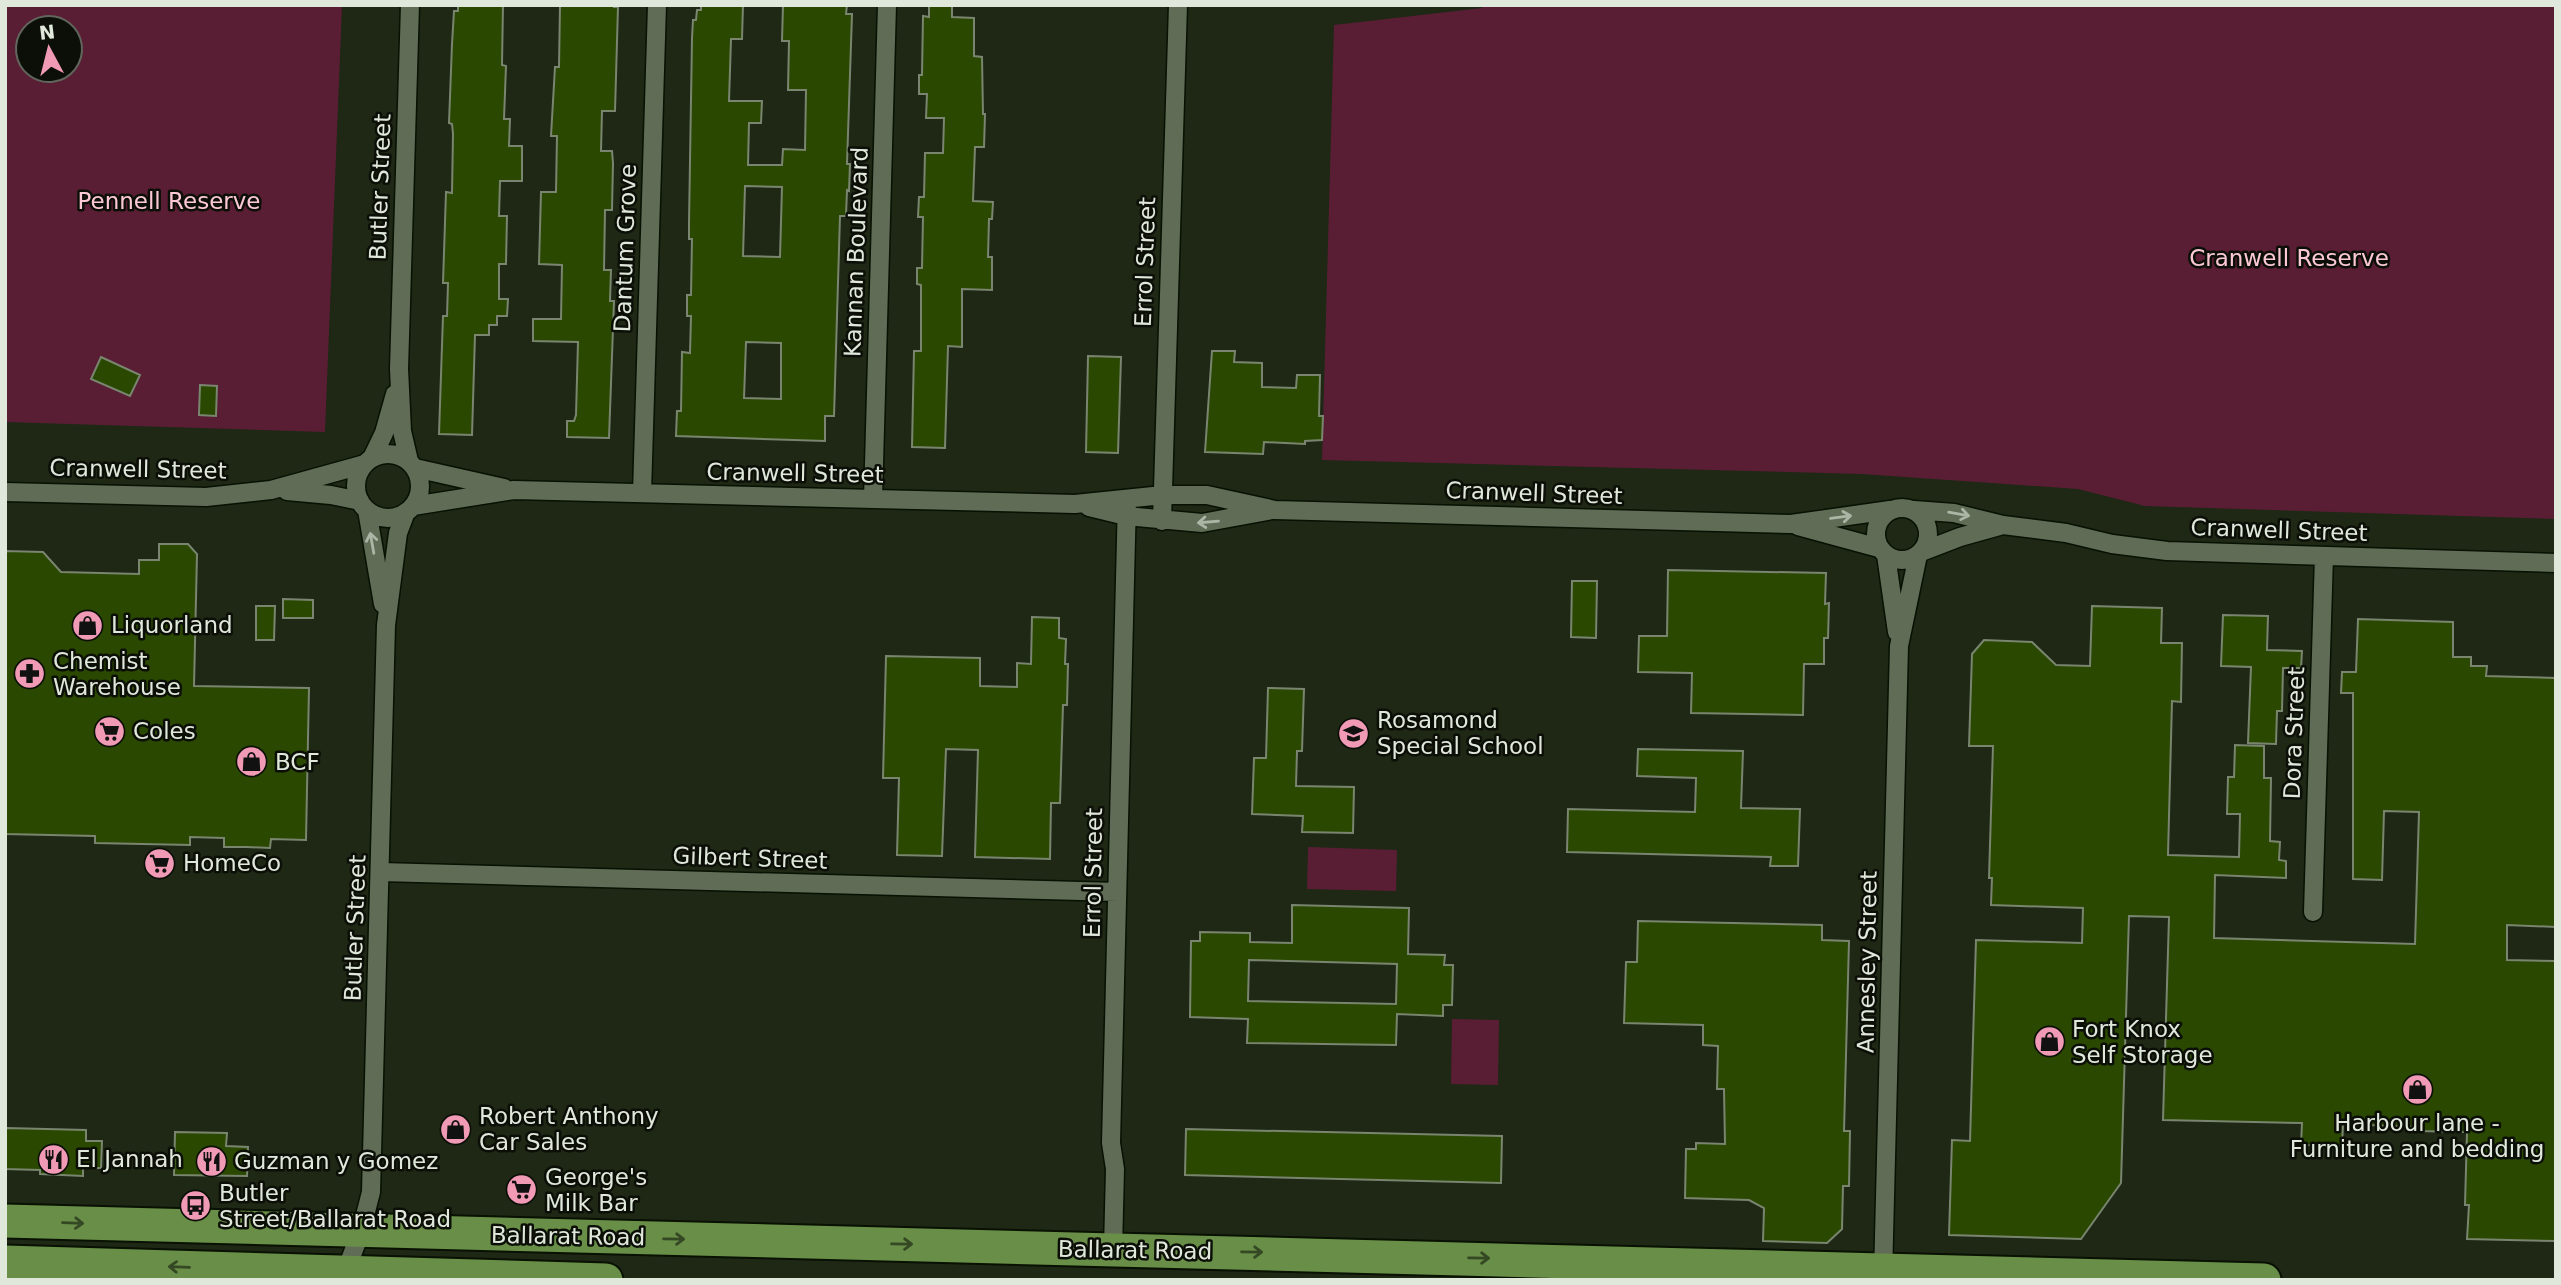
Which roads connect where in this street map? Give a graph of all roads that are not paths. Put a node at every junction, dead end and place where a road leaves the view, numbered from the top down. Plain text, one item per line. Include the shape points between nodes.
1 (410, 5) edge
2 (657, 5) edge
3 (887, 5) edge
4 (1178, 5) edge
5 (399, 369) junction
6 (369, 461) junction
7 (412, 465) junction
8 (271, 490) junction
9 (514, 490) junction
10 (5, 492) edge
11 (642, 493) junction
12 (1163, 495) junction
13 (873, 499) junction
14 (363, 505) junction
15 (1127, 508) junction
16 (410, 509) junction
17 (1275, 510) junction
18 (1890, 510) junction
19 (1914, 510) junction
20 (1162, 521) junction
21 (1791, 524) junction
22 (2003, 525) junction
23 (1883, 552) junction
24 (1919, 554) junction
25 (2324, 556) junction
26 (2556, 563) edge
27 (386, 625) junction
28 (1899, 646) junction
29 (381, 872) junction
30 (1117, 892) junction
31 (2313, 912) dead end
32 (5, 1221) edge
33 (361, 1231) junction
34 (1113, 1249) junction
35 (5, 1262) edge
36 (1883, 1274) edge
37 (344, 1277) edge
38 (606, 1280) edge
39 (2264, 1280) edge

1 - 5 street, Butler Street
2 - 11 street, Dantum Grove
3 - 13 street, Kannan Boulevard
4 - 12 street, Errol Street
5 - 6 street, Butler Street via 393,402
5 - 7 street, Butler Street via 402,431
6 - 7 street via 391,454
6 - 8 street, Cranwell Street
6 - 14 street via 356,480
7 - 9 street, Cranwell Street
7 - 16 street via 420,487
8 - 10 street, Cranwell Street via 206,497
8 - 14 street, Cranwell Street via 309,492
9 - 11 street, Cranwell Street
9 - 16 street, Cranwell Street
11 - 13 street, Cranwell Street
12 - 15 street, Cranwell Street
12 - 17 street, Cranwell Street via 1207,495
12 - 20 street, Errol Street
13 - 15 street, Cranwell Street
14 - 16 street via 386,518
27 -> 14 street, Butler Street
15 - 20 street, Cranwell Street
15 - 30 street, Errol Street
16 - 27 street, Butler Street via 398,533
17 -> 20 street, Cranwell Street via 1202,523
17 - 21 street, Cranwell Street
18 - 19 street
21 -> 18 street, Cranwell Street
18 - 23 street via 1875,531
19 -> 22 street, Cranwell Street via 1954,513
19 - 24 street via 1928,530 1926,546
21 - 23 street, Cranwell Street
22 - 24 street, Cranwell Street
22 - 25 street, Cranwell Street via 2167,551
23 - 24 street via 1902,560
23 - 28 street, Annesley Street
24 - 28 street, Annesley Street
25 - 26 street, Cranwell Street
25 - 31 street, Dora Street
27 - 29 street, Butler Street
28 - 36 street, Annesley Street
29 - 30 street, Gilbert Street
29 - 33 street, Butler Street via 372,1192
30 - 34 street, Errol Street
32 -> 33 highway, Ballarat Road
33 -> 34 highway, Ballarat Road
33 - 37 street, Butler Street
34 -> 36 highway, Ballarat Road
37 -> 35 highway, Ballarat Road via 306,1270
36 - 39 highway, Ballarat Road
37 - 38 highway, Ballarat Road

